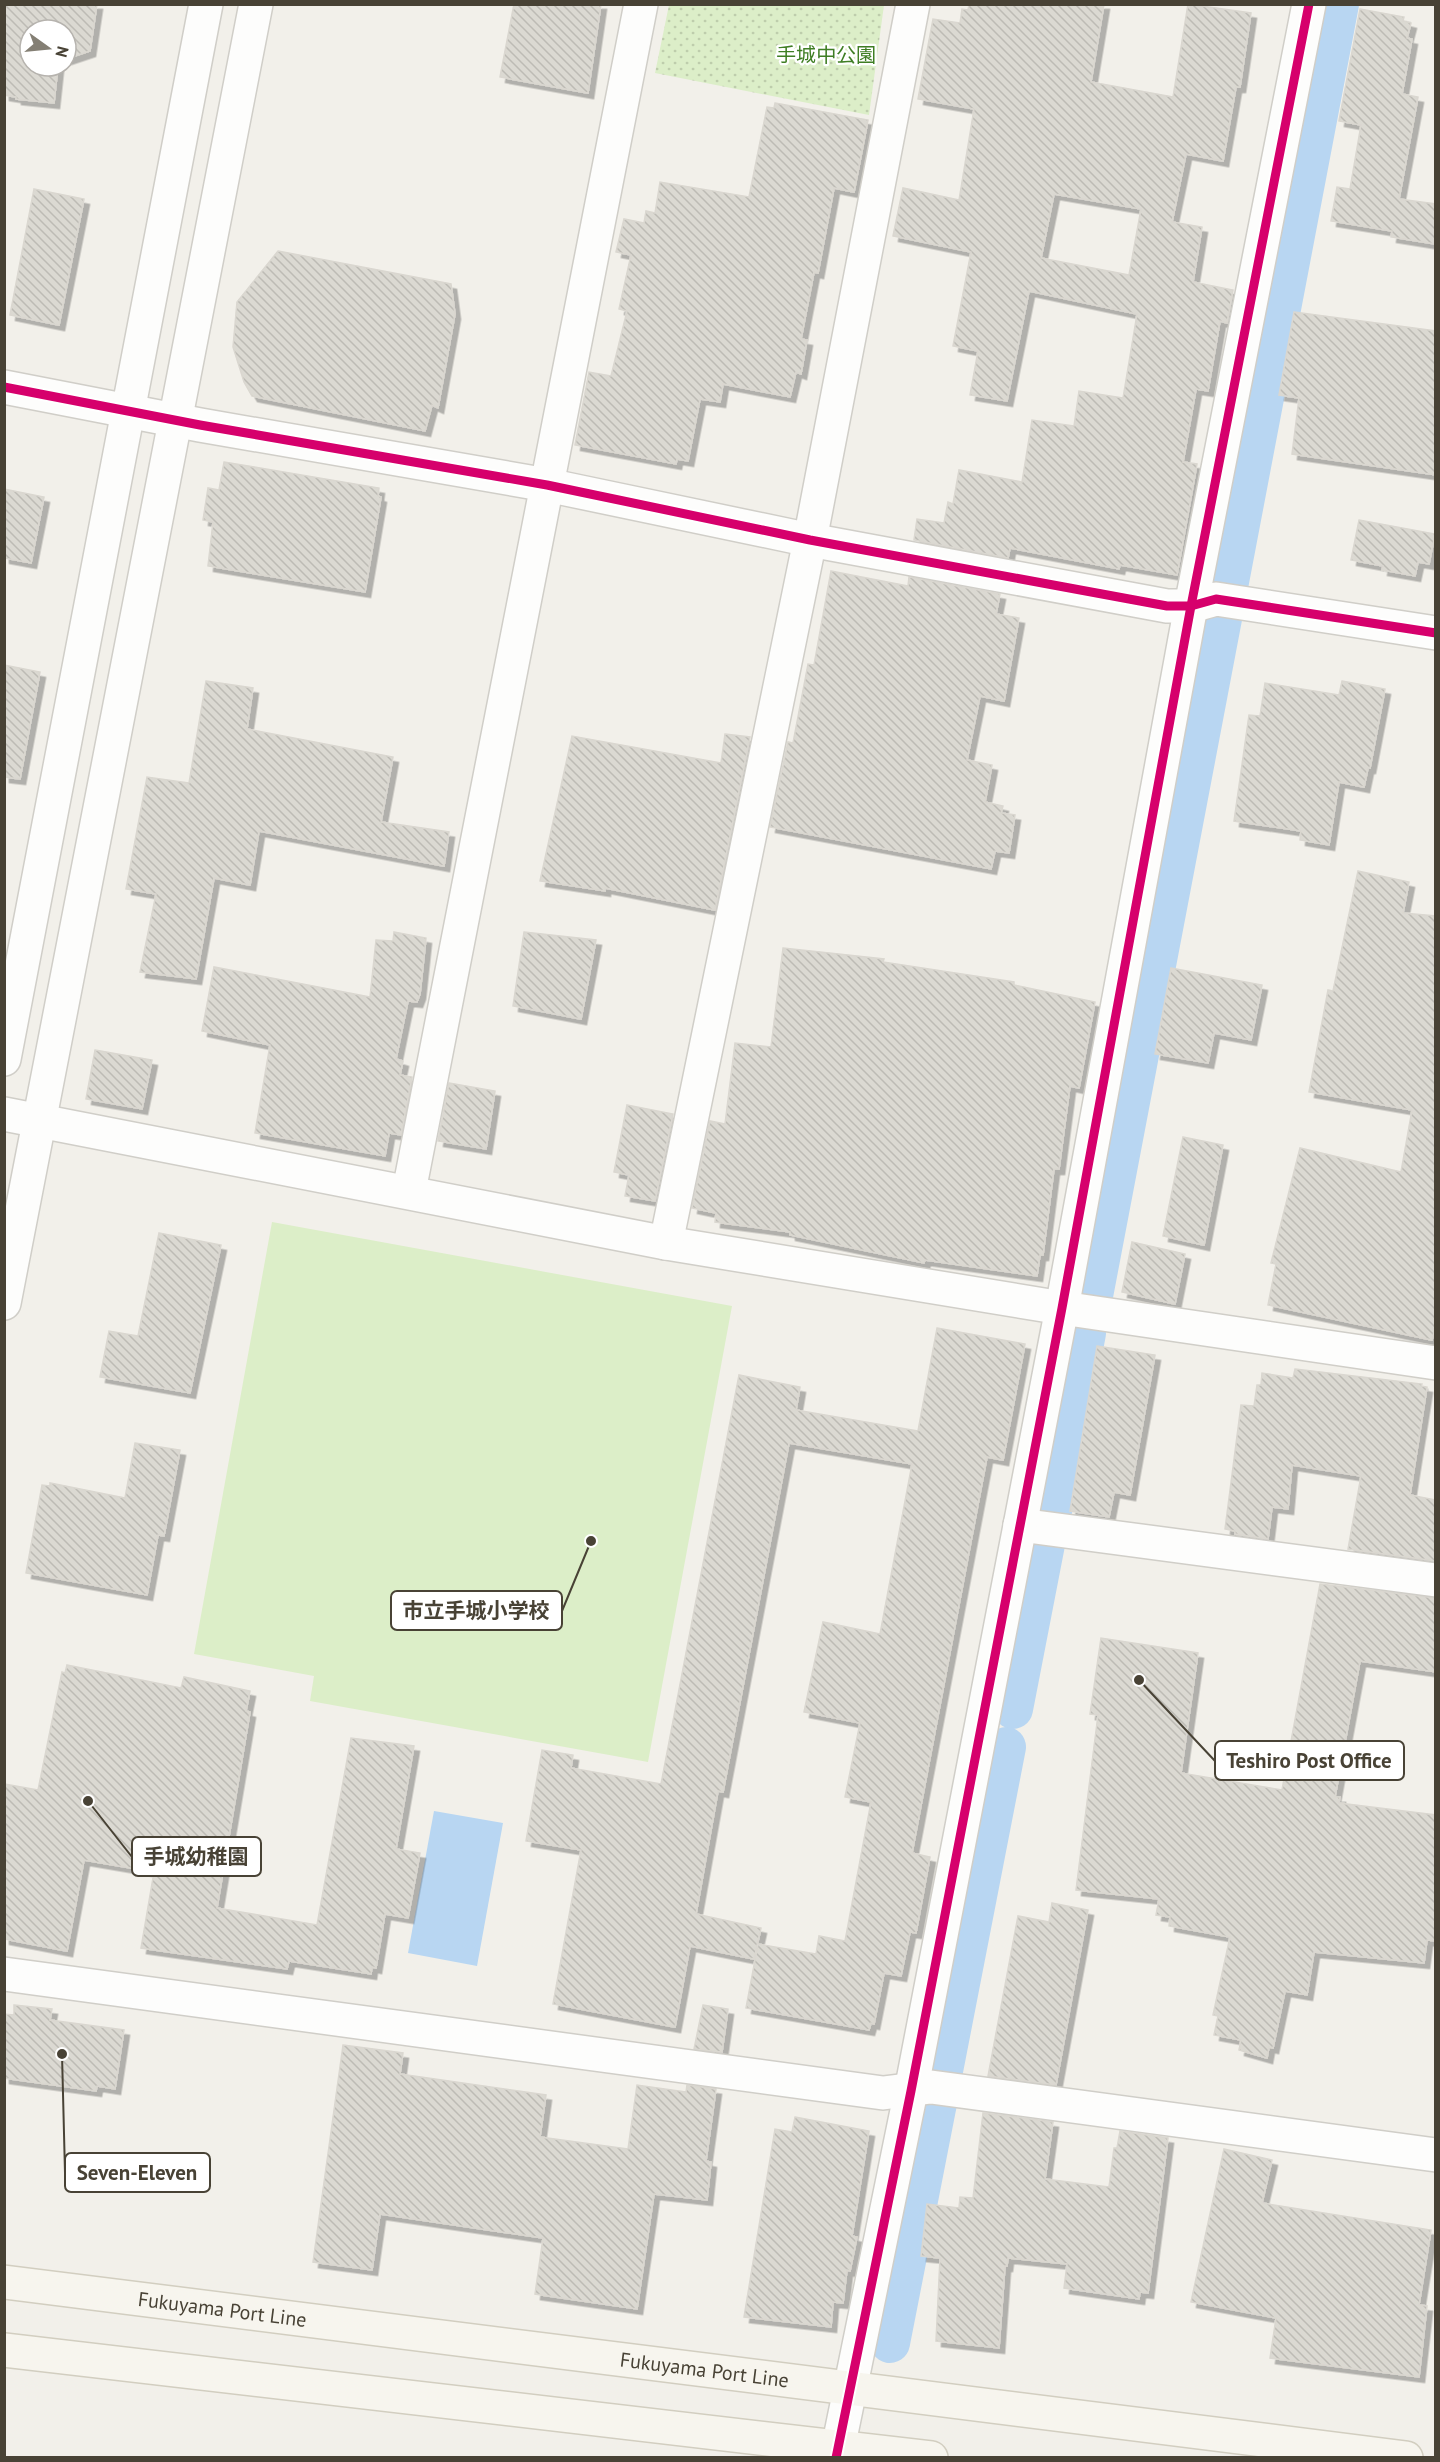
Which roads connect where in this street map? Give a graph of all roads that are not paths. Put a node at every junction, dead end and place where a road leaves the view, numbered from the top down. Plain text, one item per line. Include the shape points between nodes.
1 (206, 4) edge
2 (256, 4) edge
3 (641, 4) edge
4 (913, 4) edge
5 (1309, 4) edge
6 (4, 387) edge
7 (129, 411) junction
8 (176, 420) junction
9 (547, 485) junction
10 (810, 540) junction
11 (1191, 606) junction
12 (1436, 633) edge
13 (4, 1059) edge
14 (4, 1114) edge
15 (39, 1120) junction
16 (409, 1191) junction
17 (666, 1243) junction
18 (4, 1303) edge
19 (1062, 1308) junction
20 (1436, 1363) edge
21 (1020, 1525) junction
22 (1436, 1580) edge
23 (4, 1974) edge
24 (912, 2091) junction
25 (1436, 2156) edge
26 (4, 2282) edge
27 (4, 2350) edge
28 (851, 2388) junction
29 (837, 2452) edge
30 (931, 2457) edge
31 (1406, 2457) edge

1 - 7 street
2 - 8 street
3 - 9 street
4 - 10 street
5 - 11 street
6 - 7 street
7 - 8 street
7 - 13 street
8 - 9 street
8 - 15 street
9 - 10 street
9 - 16 street
10 - 11 street via 1167,606
10 - 17 street
11 - 12 street via 1216,599
11 - 19 street
14 - 15 street
15 - 16 street
15 - 18 street
16 - 17 street
17 - 19 street
19 - 20 street
19 - 21 street
21 - 22 street
21 - 24 street
23 - 24 street via 884,2093
24 - 25 street via 931,2087
24 - 28 street
26 - 28 main road, Fukuyama Port Line
27 - 29 main road
28 - 29 street
28 - 31 main road, Fukuyama Port Line
29 - 30 main road

